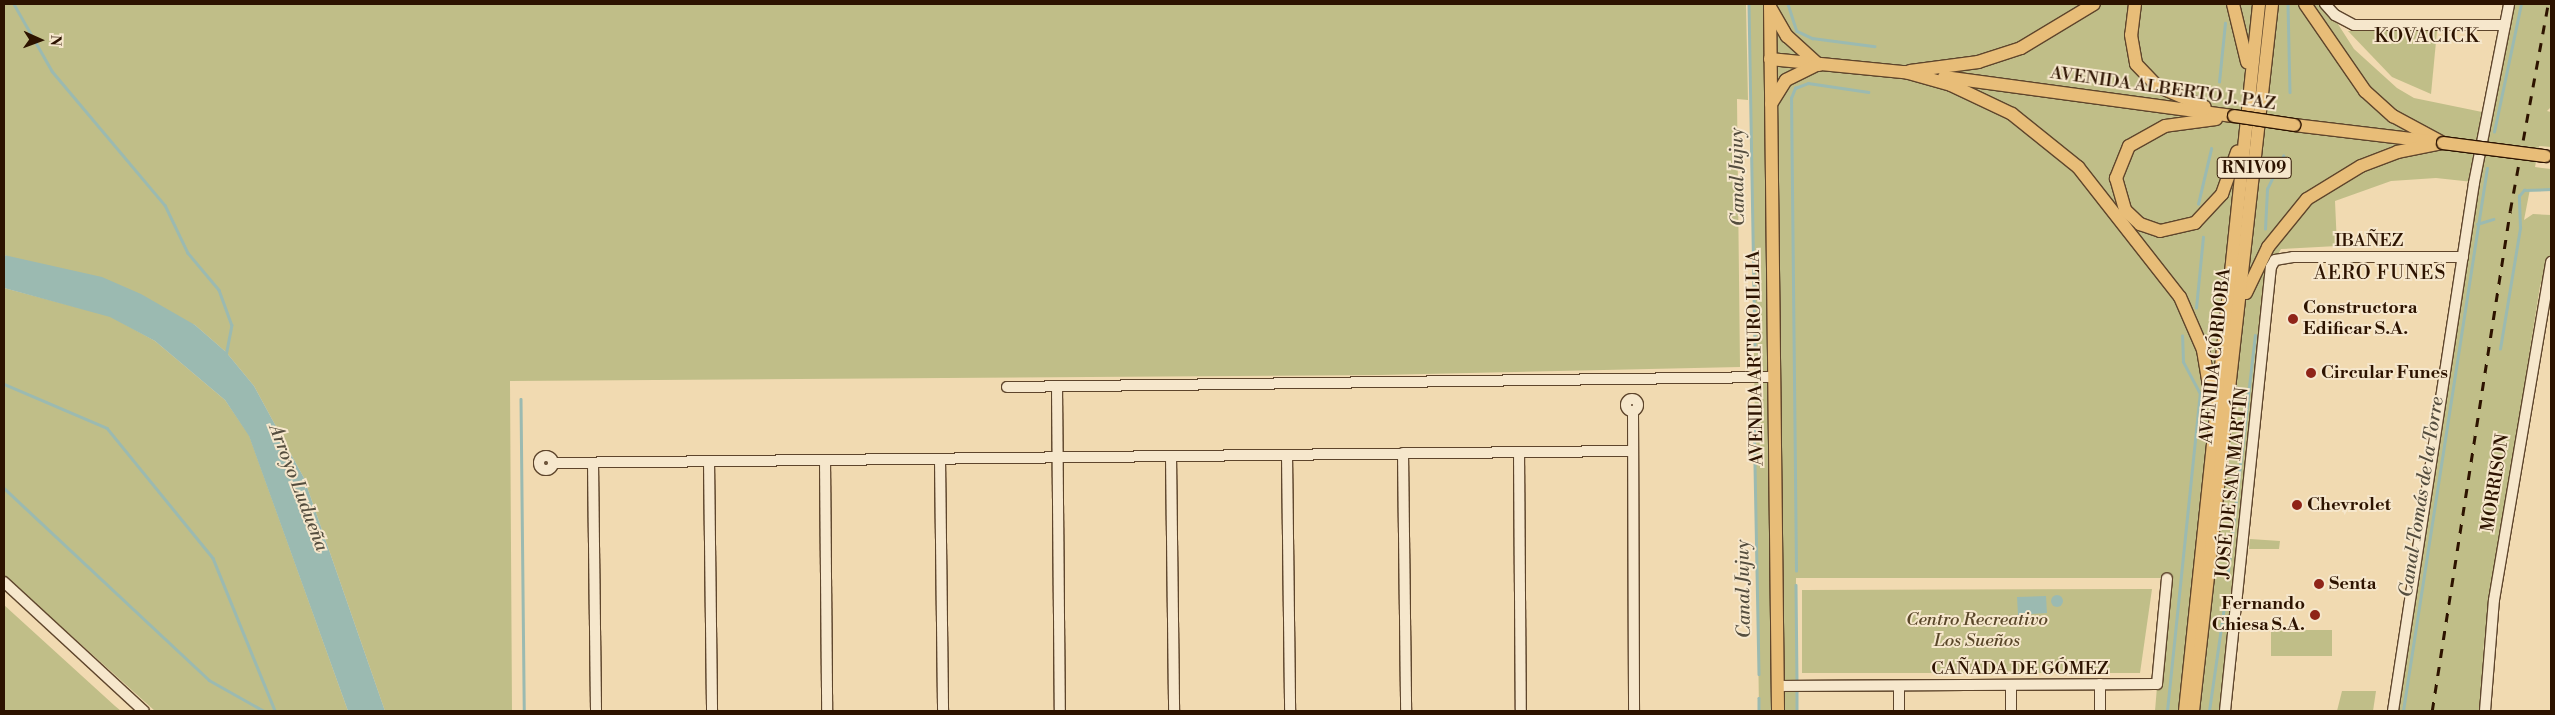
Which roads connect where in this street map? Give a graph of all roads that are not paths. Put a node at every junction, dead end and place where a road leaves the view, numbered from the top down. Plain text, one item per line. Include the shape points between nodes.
1 (2094, 4) edge
2 (2135, 4) edge
3 (2233, 4) edge
4 (2258, 4) edge
5 (2272, 4) edge
6 (2306, 4) edge
7 (2325, 4) edge
8 (2509, 4) edge
9 (1770, 5) edge
10 (2505, 25) junction
11 (1770, 59) junction
12 (1819, 65) junction
13 (1905, 72) junction
14 (2250, 85) junction
15 (1771, 105) junction
16 (2234, 116) junction
17 (2245, 127) junction
18 (2443, 143) junction
19 (2548, 156) edge
20 (2463, 257) junction
21 (2276, 260) joint
22 (2551, 262) edge
23 (2236, 332) junction
24 (1774, 377) junction
25 (1057, 387) junction
26 (1007, 388) dead end
27 (1633, 411) dead end
28 (2214, 422) junction
29 (1633, 451) junction
30 (1519, 452) junction
31 (1402, 453) junction
32 (1287, 455) junction
33 (1171, 456) junction
34 (1057, 457) junction
35 (940, 459) junction
36 (825, 460) junction
37 (709, 461) junction
38 (593, 462) junction
39 (553, 463) dead end
40 (2167, 578) dead end
41 (4, 582) edge
42 (2100, 684) junction
43 (2011, 685) junction
44 (1777, 686) junction
45 (1899, 686) junction
46 (144, 711) edge
47 (596, 711) edge
48 (712, 711) edge
49 (828, 711) edge
50 (943, 711) edge
51 (1060, 711) edge
52 (1174, 711) edge
53 (1290, 711) edge
54 (1406, 711) edge
55 (1521, 711) edge
56 (1634, 711) edge
57 (1778, 711) edge
58 (1899, 711) edge
59 (2012, 711) edge
60 (2100, 711) edge
61 (2185, 711) edge
62 (2193, 711) edge
63 (2226, 711) edge
64 (2393, 711) edge
65 (2485, 711) edge

1 - 13 main road via 2064,26 2013,51 1978,62
2 - 16 main road via 2131,50 2144,76 2176,96
3 - 14 main road
4 - 14 main road, AVENIDA CÓRDOBA / RN1V09
5 - 23 main road, AVENIDA CÓRDOBA / RN1V09
6 - 18 main road via 2365,91 2405,124
7 - 10 street via 2335,15 2354,25
8 - 10 street
9 - 11 main road, AVENIDA ARTURO ILLIA
9 - 12 main road via 1787,36
10 - 20 street
11 - 12 main road, AVENIDA ALBERTO J. PAZ
11 - 15 main road, AVENIDA ARTURO ILLIA
12 - 13 main road, AVENIDA ALBERTO J. PAZ
12 - 15 main road via 1792,74
13 - 16 main road, AVENIDA ALBERTO J. PAZ
13 - 28 main road via 1951,85 2012,114 2078,167 2180,297 2203,350
14 - 17 main road, AVENIDA CÓRDOBA / RN1V09
15 - 24 main road, AVENIDA ARTURO ILLIA
16 - 17 main road via 2164,126 2129,146 2118,168 2116,190 2132,217 2149,228 2171,230 2208,213 2229,179
16 - 18 main road, AVENIDA ALBERTO J. PAZ, bridge
17 - 28 main road, AVENIDA CÓRDOBA / RN1V09
18 - 19 main road, AVENIDA ALBERTO J. PAZ, bridge
18 - 23 main road via 2397,152 2361,166 2307,199 2268,247 2251,277
20 - 21 street, IBAÑEZ
20 - 64 street
21 - 63 street, JOSÉ DE SAN MARTÍN via 2270,277
22 - 65 street, MORRISON via 2494,600
23 - 62 main road, AVENIDA CÓRDOBA / RN1V09
24 - 25 street
24 - 44 main road, AVENIDA ARTURO ILLIA
25 - 26 street
25 - 34 street
27 - 29 street
28 - 61 main road, AVENIDA CÓRDOBA / RN1V09
29 - 30 street
29 - 56 street
30 - 31 street
30 - 55 street
31 - 32 street
31 - 54 street
32 - 33 street
32 - 53 street
33 - 34 street
33 - 52 street
34 - 35 street
34 - 51 street
35 - 36 street
35 - 50 street
36 - 37 street
36 - 49 street
37 - 38 street
37 - 48 street
38 - 39 street
38 - 47 street
40 - 42 street, CAÑADA DE GÓMEZ via 2157,684
41 - 46 street
42 - 43 street, CAÑADA DE GÓMEZ
42 - 60 street
43 - 45 street, CAÑADA DE GÓMEZ
43 - 59 street
44 - 45 street, CAÑADA DE GÓMEZ
44 - 57 main road, AVENIDA ARTURO ILLIA
45 - 58 street

